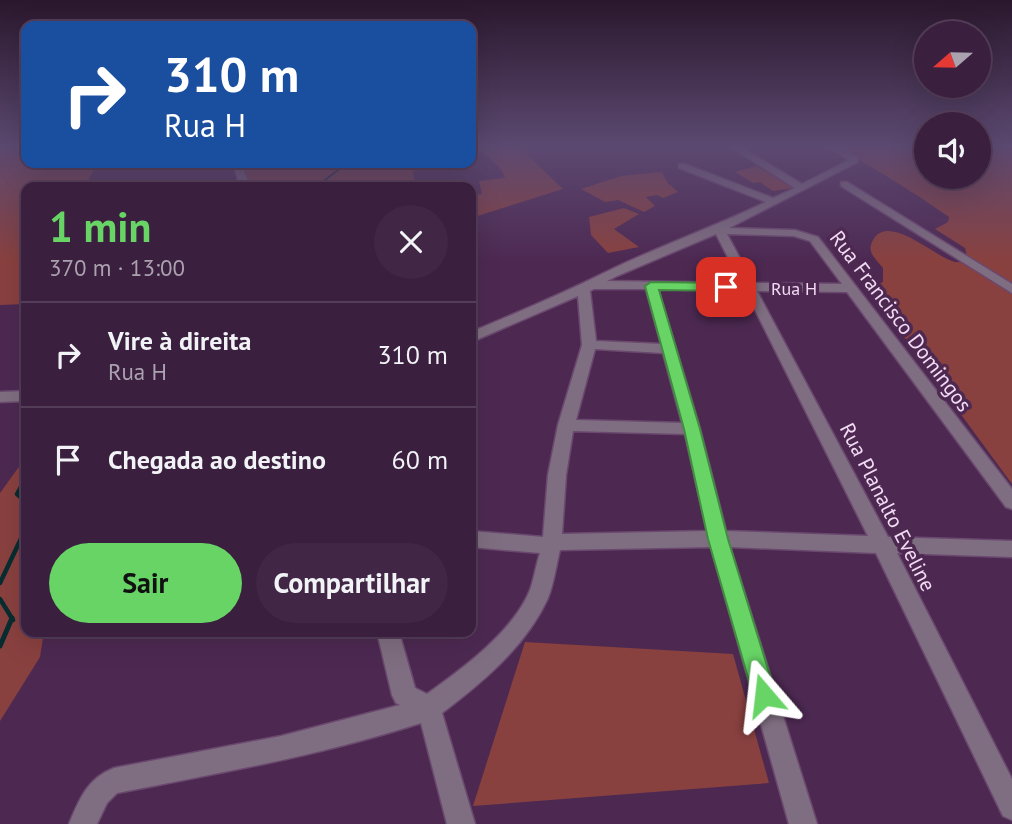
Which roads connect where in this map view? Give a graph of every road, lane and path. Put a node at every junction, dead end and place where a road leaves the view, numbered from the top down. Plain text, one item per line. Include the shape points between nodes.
1 (729, 184) edge
2 (797, 184) edge
3 (810, 184) edge
4 (844, 184) dead end
5 (803, 188) junction
6 (774, 202) junction
7 (720, 230) junction
8 (651, 286) junction
9 (587, 287) junction
10 (751, 288) junction
11 (852, 288) junction
12 (1012, 289) edge
13 (476, 335) edge
14 (589, 345) junction
15 (669, 349) junction
16 (21, 396) edge
17 (0, 397) edge
18 (566, 425) junction
19 (692, 429) junction
20 (1012, 502) edge
21 (718, 539) junction
22 (476, 540) edge
23 (552, 544) junction
24 (882, 544) junction
25 (1012, 549) edge
26 (389, 637) edge
27 (429, 708) junction
28 (1012, 807) edge
29 (83, 824) edge
30 (461, 824) edge
31 (803, 824) edge

1 - 6 street
2 - 5 street
3 - 5 street
4 - 12 street
5 - 6 street
6 - 7 street
7 - 9 street
7 - 10 street, Rua Planalto Eveline
7 - 11 street, Rua Francisco Domingos via 814,239
8 - 9 street, Rua H
8 - 10 street, Rua H
8 - 15 street
9 - 13 street
9 - 14 street
10 - 11 street, Rua H
10 - 24 street, Rua Planalto Eveline
11 - 20 street, Rua Francisco Domingos
14 - 15 street
14 - 18 street
15 - 19 street
16 - 17 street
18 - 19 street
18 - 23 street
19 - 21 street
21 - 23 street
21 - 24 street
21 - 31 street
22 - 23 street
23 - 27 street via 539,594 522,623 477,672
24 - 25 street
24 - 28 street, Rua Planalto Eveline
26 - 27 street via 401,668 404,695
27 - 29 street via 293,746 104,785
27 - 30 street

